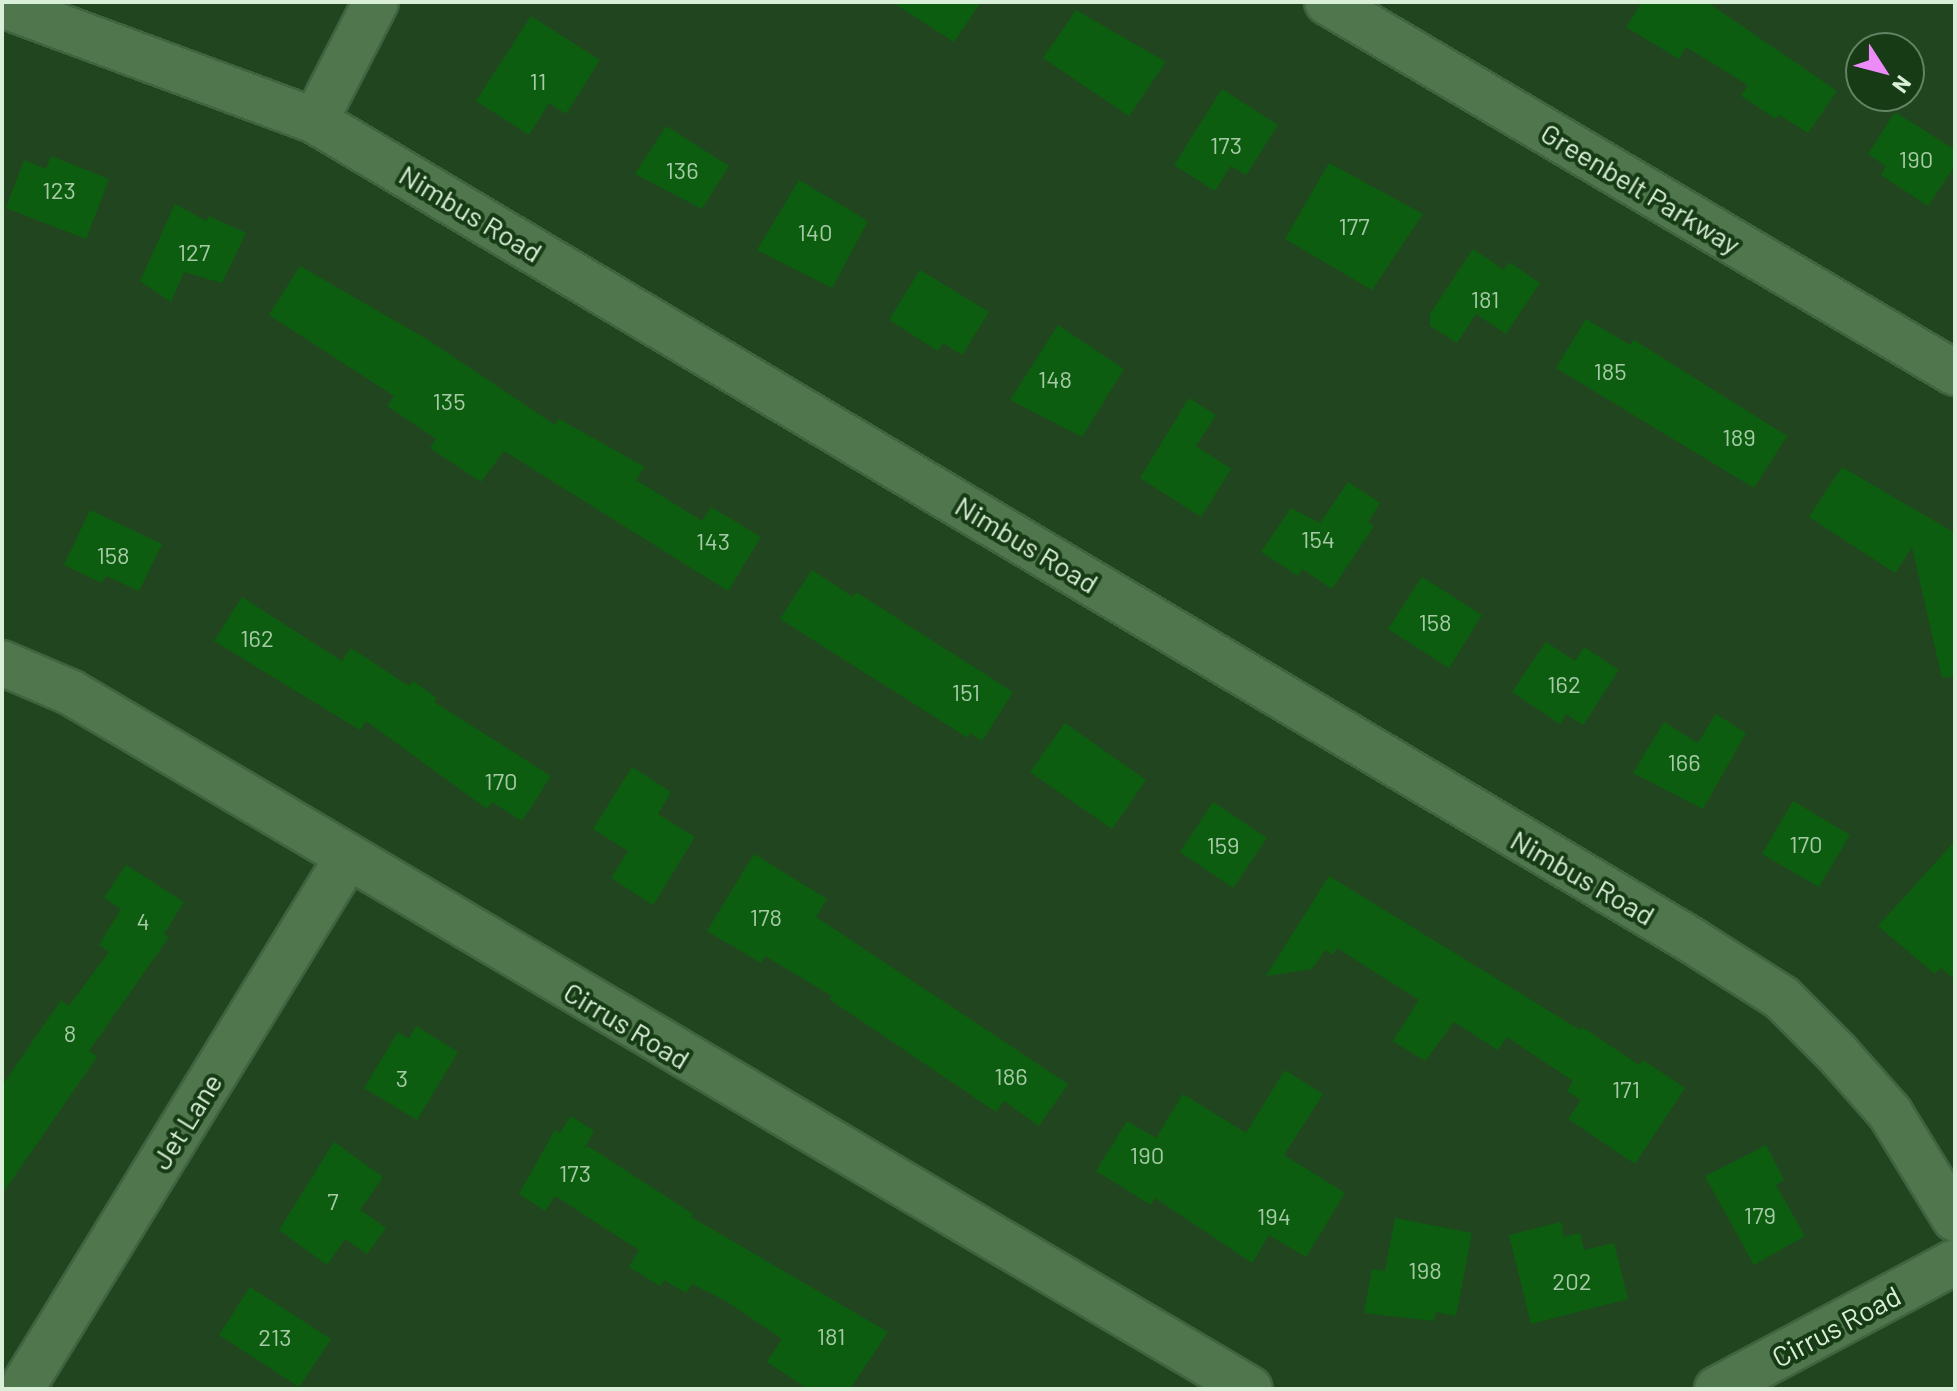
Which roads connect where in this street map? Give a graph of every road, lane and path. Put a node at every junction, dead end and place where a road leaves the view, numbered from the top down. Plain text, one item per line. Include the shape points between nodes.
1 (376, 2) edge
2 (1327, 2) edge
3 (2, 5) edge
4 (315, 121) junction
5 (1955, 373) edge
6 (2, 663) edge
7 (346, 860) junction
8 (1955, 1219) edge
9 (1955, 1262) edge
10 (1195, 1376) edge
11 (21, 1380) edge
12 (1250, 1389) edge
13 (1717, 1389) edge

1 - 4 street
2 - 5 street, Greenbelt Parkway
3 - 4 street, Nimbus Road
4 - 8 street, Nimbus Road via 1782,998 1890,1113
6 - 7 street, Cirrus Road via 70,692
7 - 10 street, Cirrus Road
7 - 11 street, Jet Lane
9 - 13 street, Cirrus Road
10 - 12 street, Cirrus Road

